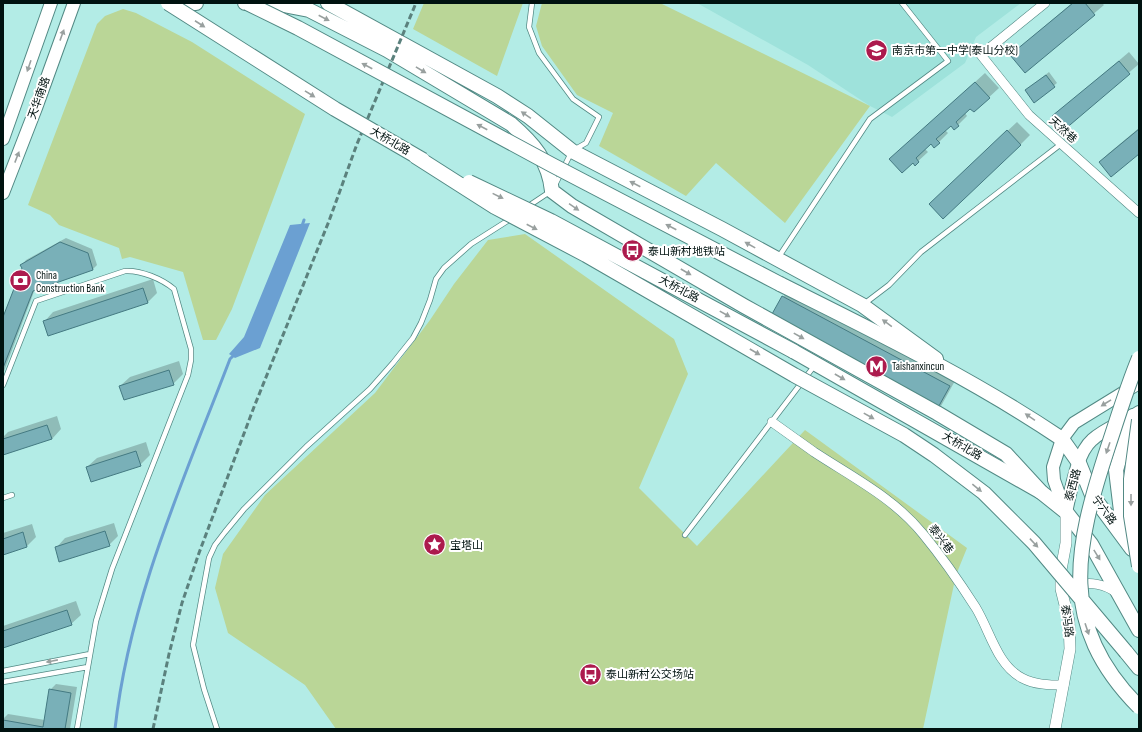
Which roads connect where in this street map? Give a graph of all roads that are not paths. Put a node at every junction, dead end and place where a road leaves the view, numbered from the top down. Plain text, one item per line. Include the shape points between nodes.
1 (51, 3) edge
2 (74, 3) edge
3 (168, 3) edge
4 (179, 3) edge
5 (196, 3) edge
6 (246, 3) edge
7 (328, 3) edge
8 (532, 3) edge
9 (902, 3) edge
10 (1045, 3) edge
11 (3, 139) edge
12 (1061, 144) junction
13 (572, 151) junction
14 (415, 156) junction
15 (552, 191) junction
16 (3, 193) edge
17 (1139, 213) edge
18 (777, 259) junction
19 (862, 305) junction
20 (1139, 358) edge
21 (816, 364) junction
22 (952, 371) junction
23 (1139, 383) edge
24 (3, 385) edge
25 (1137, 416) edge
26 (772, 422) junction
27 (1062, 438) junction
28 (1079, 463) junction
29 (1041, 492) junction
30 (12, 495) dead end
31 (3, 498) edge
32 (1066, 512) junction
33 (685, 535) dead end
34 (1136, 555) edge
35 (1139, 566) edge
36 (1121, 597) junction
37 (1065, 604) junction
38 (1139, 630) edge
39 (90, 654) junction
40 (88, 667) junction
41 (1139, 668) edge
42 (3, 671) edge
43 (3, 682) edge
44 (1064, 685) junction
45 (1139, 707) edge
46 (77, 729) edge
47 (217, 729) edge
48 (1055, 729) edge

1 -> 11 main road, 天华南路
16 -> 2 main road, 天华南路
3 -> 14 main road, 大桥北路, bridge via 335,109
4 - 5 main road
6 -> 15 main road via 278,4 309,10 387,50 511,124 529,139 546,164
22 -> 6 main road, bridge via 780,284 298,28
13 -> 7 main road via 498,96
8 - 13 lane via 529,27 539,53 574,99 599,117 586,143
9 - 18 lane via 948,61 870,119
10 - 12 street, 天然巷 via 981,55 1029,114
12 - 17 street, 天然巷
12 - 19 lane via 921,252 889,285
13 - 15 lane
18 -> 13 main road
14 -> 21 main road, 大桥北路, bridge via 550,221
14 -> 41 main road, bridge via 495,207 586,255 904,435 934,455 984,493 1034,543
15 -> 29 main road via 594,220 1006,454
15 - 47 lane via 471,244 444,268 436,279 421,323 393,363 370,389 306,447 244,509 215,545 210,558 193,645
18 - 19 main road
22 -> 19 main road
20 -> 45 main road, bridge via 1097,482 1082,542 1079,574 1082,613 1094,646 1120,688
21 - 26 lane
21 -> 29 main road, 大桥北路
27 -> 22 main road
23 -> 27 main road, 泰西路 via 1074,423
24 - 39 lane via 36,301 125,271 140,273 174,289 190,349 188,375 112,569 96,621
25 - 28 main road, 泰西路 via 1092,440 1086,446
25 - 34 main road via 1116,470 1121,511
25 -> 35 main road, bridge via 1131,479 1131,516
26 - 33 lane
26 - 44 street, 泰兴巷 via 882,494 922,533 969,598 1009,668 1023,678 1044,685
27 - 28 main road, 宁六路
27 - 32 main road, 泰西路 via 1053,467 1057,492
28 - 32 main road, 泰西路
28 - 34 main road, 宁六路 via 1092,495
29 - 32 main road, 大桥北路
30 - 31 lane
32 -> 36 main road, 大桥北路 via 1091,544
32 - 37 street, 泰冯路 via 1066,543 1060,570
36 - 37 street via 1099,584 1082,584 1069,592
36 - 38 main road, 大桥北路
37 - 44 street, 泰冯路 via 1069,621 1070,650
39 - 40 lane
39 -> 42 lane
40 - 43 lane
40 - 46 lane
44 - 48 street, 泰冯路

